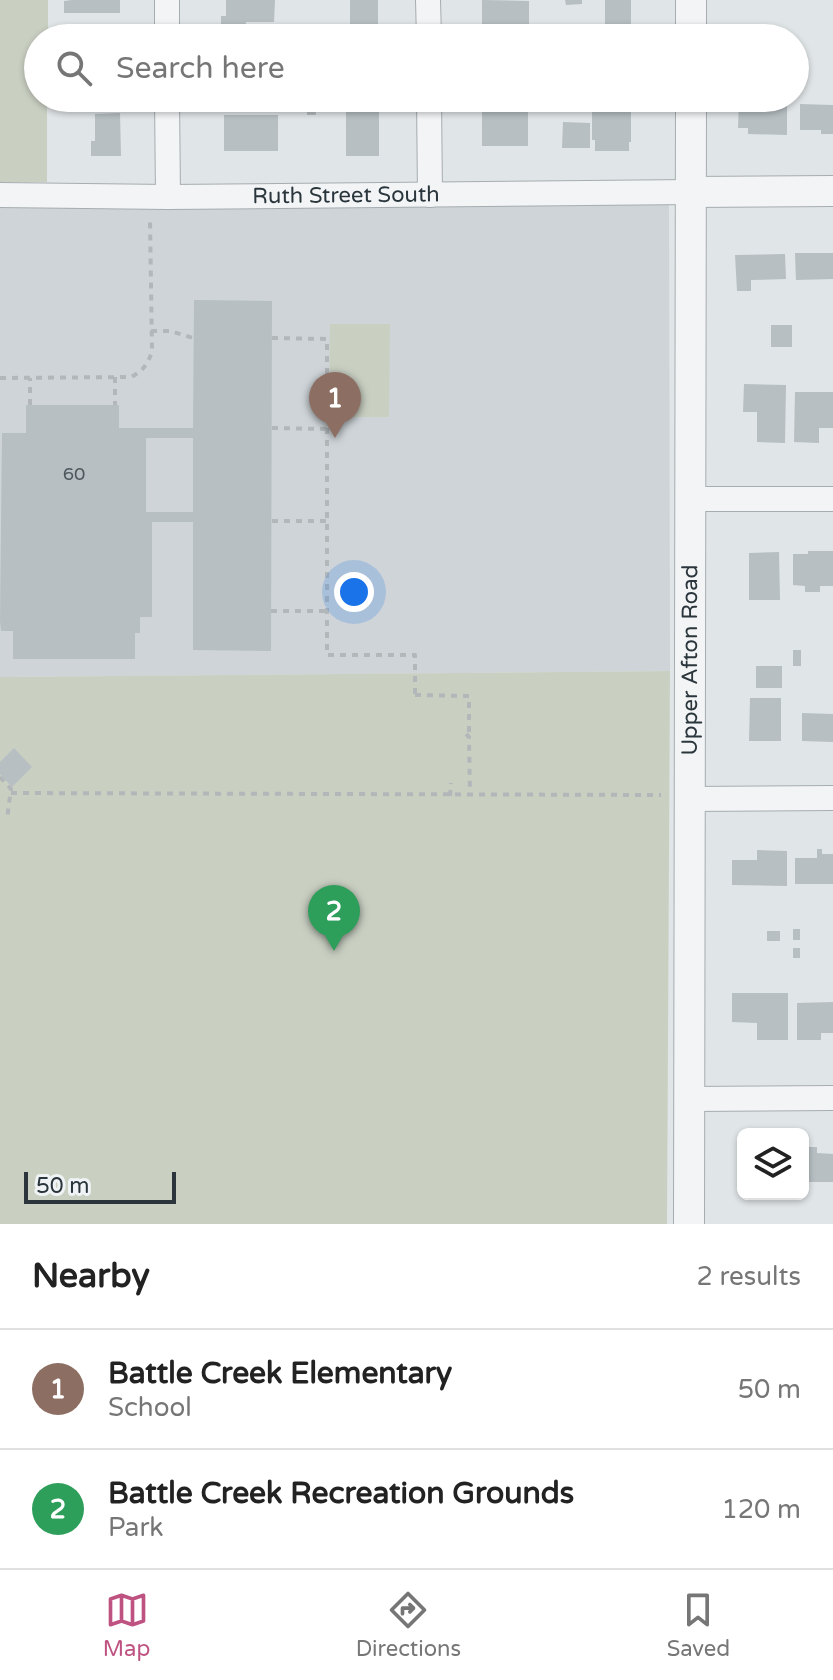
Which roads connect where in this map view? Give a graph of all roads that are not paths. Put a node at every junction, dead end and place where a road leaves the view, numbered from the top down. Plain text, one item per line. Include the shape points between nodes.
1 (167, 0) edge
2 (428, 0) edge
3 (691, 0) edge
4 (167, 24) edge
5 (429, 24) edge
6 (691, 24) edge
7 (167, 112) edge
8 (429, 112) edge
9 (691, 112) edge
10 (833, 191) edge
11 (691, 192) junction
12 (0, 195) edge
13 (430, 195) junction
14 (168, 197) junction
15 (691, 499) junction
16 (833, 499) edge
17 (675, 797) junction
18 (833, 798) edge
19 (833, 1098) edge
20 (690, 1099) junction
21 (689, 1224) edge

1 - 4 street
2 - 5 street
3 - 6 street
7 - 14 street
8 - 13 street
9 - 11 street, Upper Afton Road
10 - 11 street
11 - 13 street, Ruth Street South
11 - 15 street, Upper Afton Road
12 - 14 street, Ruth Street South
13 - 14 street, Ruth Street South
15 - 16 street
15 - 17 street, Upper Afton Road
17 - 18 street
17 - 20 street, Upper Afton Road
19 - 20 street
20 - 21 street, Upper Afton Road

